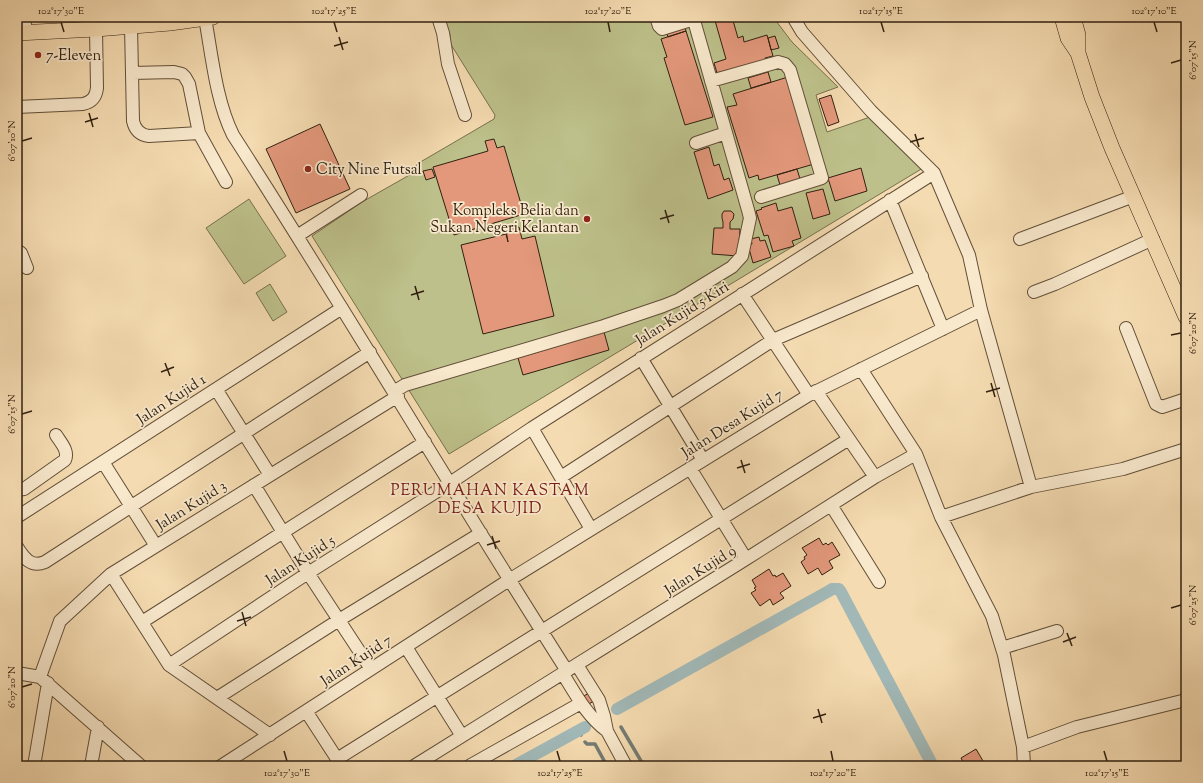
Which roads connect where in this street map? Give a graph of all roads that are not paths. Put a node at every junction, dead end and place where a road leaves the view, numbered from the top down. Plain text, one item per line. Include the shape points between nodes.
1 (24, 17) edge
2 (209, 17) edge
3 (438, 17) edge
4 (656, 17) edge
5 (793, 17) edge
6 (1062, 17) edge
7 (1073, 17) edge
8 (694, 18) edge
9 (131, 26) junction
10 (96, 29) junction
11 (20, 34) edge
12 (1078, 53) junction
13 (132, 73) junction
14 (711, 81) junction
15 (17, 107) edge
16 (465, 115) dead end
17 (200, 133) junction
18 (726, 133) junction
19 (696, 143) dead end
20 (934, 173) junction
21 (226, 182) dead end
22 (361, 195) dead end
23 (1134, 196) junction
24 (761, 197) dead end
25 (890, 200) junction
26 (298, 236) junction
27 (1020, 239) dead end
28 (1153, 239) junction
29 (17, 250) edge
30 (26, 268) dead end
31 (922, 276) junction
32 (1034, 292) dead end
33 (742, 294) junction
34 (342, 308) junction
35 (981, 310) junction
36 (1186, 317) edge
37 (1126, 328) dead end
38 (943, 329) junction
39 (773, 340) junction
40 (370, 352) junction
41 (641, 358) junction
42 (861, 369) junction
43 (216, 389) junction
44 (812, 393) junction
45 (396, 394) junction
46 (1186, 399) edge
47 (671, 406) junction
48 (532, 428) junction
49 (244, 433) junction
50 (56, 435) dead end
51 (849, 439) junction
52 (425, 442) junction
53 (1186, 449) edge
54 (916, 454) junction
55 (703, 460) junction
56 (103, 462) junction
57 (690, 468) junction
58 (270, 475) junction
59 (561, 477) junction
60 (875, 477) junction
61 (450, 483) junction
62 (254, 485) junction
63 (1031, 487) junction
64 (17, 490) edge
65 (831, 505) junction
66 (131, 506) junction
67 (17, 517) edge
68 (941, 517) junction
69 (721, 519) junction
70 (591, 529) junction
71 (283, 532) junction
72 (480, 533) junction
73 (156, 546) junction
74 (17, 547) edge
75 (746, 559) junction
76 (308, 573) junction
77 (111, 574) junction
78 (509, 580) junction
79 (879, 582) dead end
80 (339, 620) junction
81 (142, 622) junction
82 (542, 631) junction
83 (1057, 631) dead end
84 (406, 647) junction
85 (1002, 648) junction
86 (169, 665) junction
87 (371, 669) junction
88 (569, 670) junction
89 (17, 673) edge
90 (44, 680) junction
91 (437, 697) junction
92 (217, 698) junction
93 (1186, 700) edge
94 (581, 703) junction
95 (306, 711) junction
96 (98, 727) junction
97 (607, 731) junction
98 (270, 735) junction
99 (462, 736) junction
100 (1023, 747) junction
101 (339, 763) edge
102 (34, 766) edge
103 (91, 766) edge
104 (141, 766) edge
105 (221, 766) edge
106 (414, 766) edge
107 (469, 766) edge
108 (626, 766) edge
109 (1024, 766) edge

1 - 11 street
2 - 9 main road
2 - 26 street via 221,107 226,121
3 - 16 street via 448,64
4 - 8 street via 662,29
5 - 20 street via 802,32 871,111
6 - 12 main road via 1068,38
7 - 12 main road via 1078,35
8 - 14 street, Jalan Kujid 3
9 - 10 main road
9 - 13 street
10 - 11 main road
10 - 15 street via 97,88 92,100 83,104
12 - 23 main road via 1099,116
13 - 17 street via 182,74 188,80
13 - 17 street via 134,126 137,130 145,135
14 - 18 street, Jalan Kujid 3
14 - 24 street via 778,62 785,64 790,70 822,178
17 - 21 street
18 - 19 street
18 - 45 street, Jalan Kujid 3 via 750,218 742,256 732,267 678,300 663,306 405,385
20 - 25 street, Jalan Kujid 5 Kiri
20 - 35 street via 969,255
22 - 26 street
23 - 27 street
23 - 28 main road
25 - 31 street
25 - 33 street, Jalan Kujid 5 Kiri
26 - 34 street
28 - 32 street
28 - 36 main road
29 - 30 street via 21,253
31 - 38 street
31 - 39 street
33 - 39 street
33 - 41 street, Jalan Kujid 5 Kiri
34 - 40 street
34 - 43 street, Jalan Kujid 1
35 - 38 street, Jalan Desa Kujid 7
35 - 63 street
37 - 46 street via 1156,404 1162,407
38 - 42 street, Jalan Desa Kujid 7
39 - 44 street
39 - 47 street
40 - 45 street
40 - 49 street
41 - 47 street
41 - 48 street, Jalan Kujid 5 Kiri
42 - 44 street, Jalan Desa Kujid 7
42 - 54 street
43 - 49 street
43 - 56 street, Jalan Kujid 1
44 - 51 street
44 - 55 street, Jalan Desa Kujid 7
45 - 52 street
45 - 58 street, Jalan Kujid 3
47 - 55 street
47 - 59 street
48 - 59 street
48 - 61 street, Jalan Kujid 5 Kiri
49 - 58 street
49 - 66 street
50 - 64 street via 66,451 66,460 24,489
51 - 60 street
51 - 69 street
52 - 61 street
52 - 71 street
53 - 63 street via 1123,469
54 - 60 street, Jalan Kujid 9
54 - 68 street
55 - 57 street, Jalan Desa Kujid 7
56 - 66 street
56 - 67 street, Jalan Kujid 1
57 - 69 street
57 - 70 street, Jalan Desa Kujid 7
58 - 62 street, Jalan Kujid 3
59 - 70 street
60 - 65 street, Jalan Kujid 9
61 - 72 street
61 - 76 street, Jalan Kujid 5
62 - 71 street
62 - 73 street, Jalan Kujid 3
63 - 68 street
65 - 75 street, Jalan Kujid 9
65 - 79 street
66 - 73 street
66 - 74 street via 41,564 27,561
68 - 85 street via 992,616
69 - 75 street
69 - 82 street
70 - 78 street, Jalan Desa Kujid 7
71 - 76 street
71 - 81 street
72 - 78 street
72 - 80 street
73 - 77 street, Jalan Kujid 3
75 - 88 street, Jalan Kujid 9
76 - 80 street
76 - 86 street, Jalan Kujid 5
77 - 81 street
77 - 90 street, Jalan Kujid 3 via 60,621
78 - 82 street
78 - 84 street, Jalan Kujid 7
80 - 87 street
80 - 92 street
81 - 86 street
82 - 88 street
82 - 91 street
83 - 85 street
84 - 87 street, Jalan Kujid 7
84 - 91 street
85 - 100 street
86 - 92 street
87 - 95 street, Jalan Kujid 7
88 - 94 street
88 - 97 street via 599,700
88 - 99 street, Jalan Kujid 9
89 - 90 street
90 - 96 street
90 - 102 street, Jalan Kujid 3
91 - 99 street
91 - 101 street
92 - 98 street
93 - 100 street via 1077,727
94 - 97 street
94 - 107 street
95 - 98 street, Jalan Kujid 7
95 - 101 street
96 - 103 street
96 - 104 street
97 - 108 street
98 - 105 street, Jalan Kujid 7
99 - 106 street, Jalan Kujid 9
100 - 109 street

